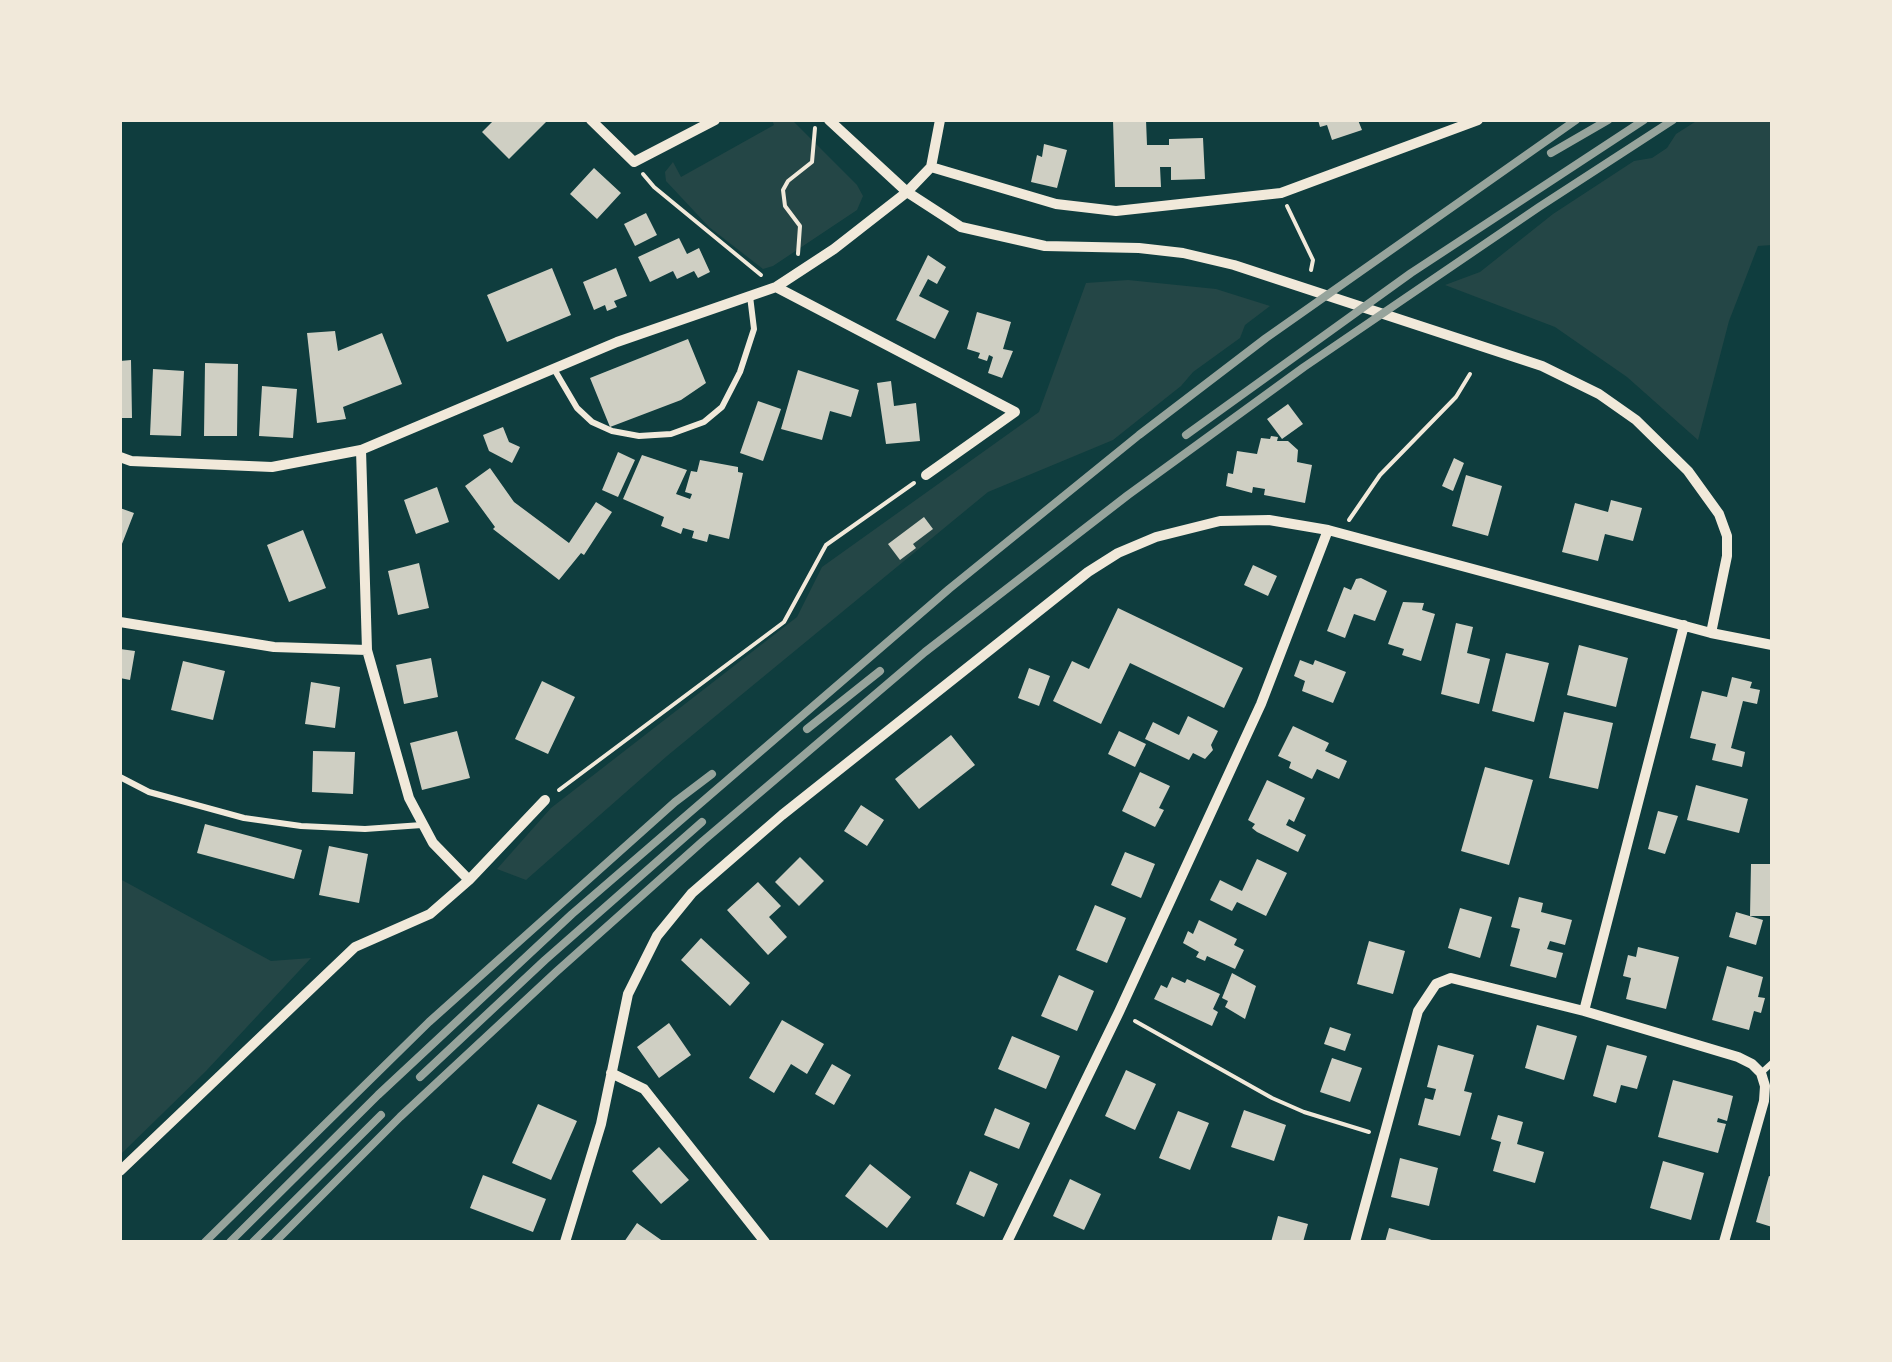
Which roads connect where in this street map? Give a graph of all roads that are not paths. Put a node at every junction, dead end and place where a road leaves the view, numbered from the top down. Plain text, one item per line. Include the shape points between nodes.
1 (592, 120) edge
2 (716, 120) edge
3 (829, 120) edge
4 (940, 120) edge
5 (1478, 120) edge
6 (931, 166) junction
7 (907, 192) junction
8 (776, 287) junction
9 (750, 296) junction
10 (554, 369) junction
11 (361, 450) junction
12 (120, 457) edge
13 (926, 475) road end
14 (1328, 530) junction
15 (120, 622) edge
16 (1684, 625) junction
17 (1711, 632) junction
18 (1772, 645) edge
19 (368, 650) junction
20 (120, 776) edge
21 (546, 800) road end
22 (423, 825) junction
23 (469, 880) junction
24 (1584, 1011) junction
25 (1772, 1063) edge
26 (1761, 1072) junction
27 (611, 1074) junction
28 (120, 1171) edge
29 (565, 1242) edge
30 (765, 1242) edge
31 (1006, 1242) edge
32 (1355, 1242) edge
33 (1724, 1242) edge

1 - 2 street via 634,162
3 - 7 street
4 - 6 street
5 - 6 street via 1281,193 1116,212 1056,204
6 - 7 street
7 - 8 street
7 - 17 street via 961,227 1045,246 1183,253 1234,265 1542,366 1600,394 1688,471 1719,514 1727,556
8 - 9 street
8 - 13 street via 1015,412
9 - 10 street
9 - 10 lane via 754,330 740,372 722,407 704,422 671,434 612,431 577,408
10 - 11 street
11 - 12 street via 272,468
11 - 19 street
14 - 16 street
14 - 27 street via 1220,520 1156,537 1088,572 692,893 658,936 628,994
14 - 31 street via 1261,704
15 - 19 street via 274,647
16 - 17 street
16 - 24 street
17 - 18 street
19 - 22 street via 408,798
20 - 22 lane via 149,792 244,818 366,829
21 - 23 street
22 - 23 street
23 - 28 street via 430,914 355,947
24 - 26 street via 1738,1057
24 - 32 street via 1464,980 1436,984 1418,1012
25 - 26 lane
26 - 33 street via 1764,1101
27 - 29 street
27 - 30 street via 644,1089

